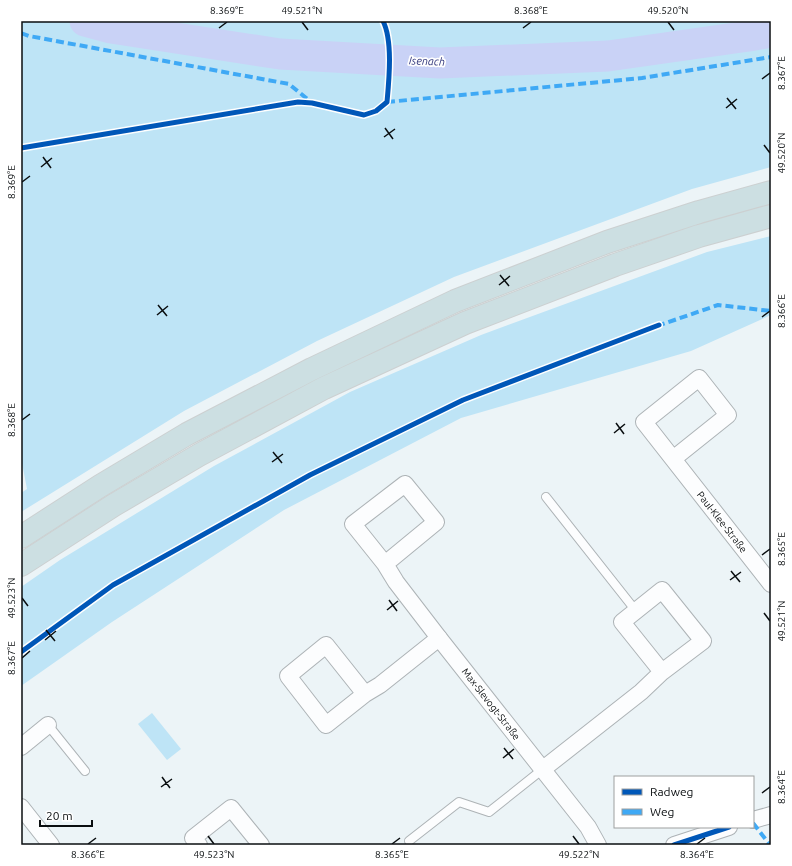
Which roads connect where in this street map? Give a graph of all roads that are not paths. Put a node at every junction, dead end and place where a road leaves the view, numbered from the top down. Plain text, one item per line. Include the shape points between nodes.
1 (771, 192) edge
2 (771, 216) edge
3 (673, 459) junction
4 (546, 497) dead end
5 (21, 537) edge
6 (385, 564) junction
7 (21, 565) edge
8 (771, 584) edge
9 (636, 611) junction
10 (440, 638) junction
11 (662, 672) junction
12 (365, 694) junction
13 (48, 725) joint
14 (21, 747) edge
15 (543, 769) junction
16 (84, 771) dead end
17 (21, 807) edge
18 (771, 815) edge
19 (754, 820) edge
20 (726, 828) edge
21 (409, 841) dead end
22 (51, 845) edge
23 (199, 845) edge
24 (261, 845) edge
25 (598, 845) edge
26 (674, 845) edge

1 - 5 highway via 607,242 455,301 312,369 187,434
2 - 7 highway via 699,236 615,265 465,323 331,384 199,455 114,505
3 - 3 street, Paul-Klee-Straße via 644,422 699,378 728,415
3 - 8 street, Paul-Klee-Straße
4 - 9 lane
6 - 6 street, Max-Slevogt-Straße via 353,524 405,484 436,522
6 - 10 street, Max-Slevogt-Straße
9 - 11 street via 622,622
9 - 11 street via 662,590 703,641
10 - 12 street
10 - 15 street, Max-Slevogt-Straße
11 - 15 street via 641,692
12 - 12 street via 326,725 288,676 326,645
13 - 14 street
13 - 16 lane
15 - 21 lane via 489,812 459,802
15 - 25 street, Max-Slevogt-Straße via 588,827
17 - 22 street
18 - 19 street
20 - 26 street
23 - 24 street via 193,838 231,808

